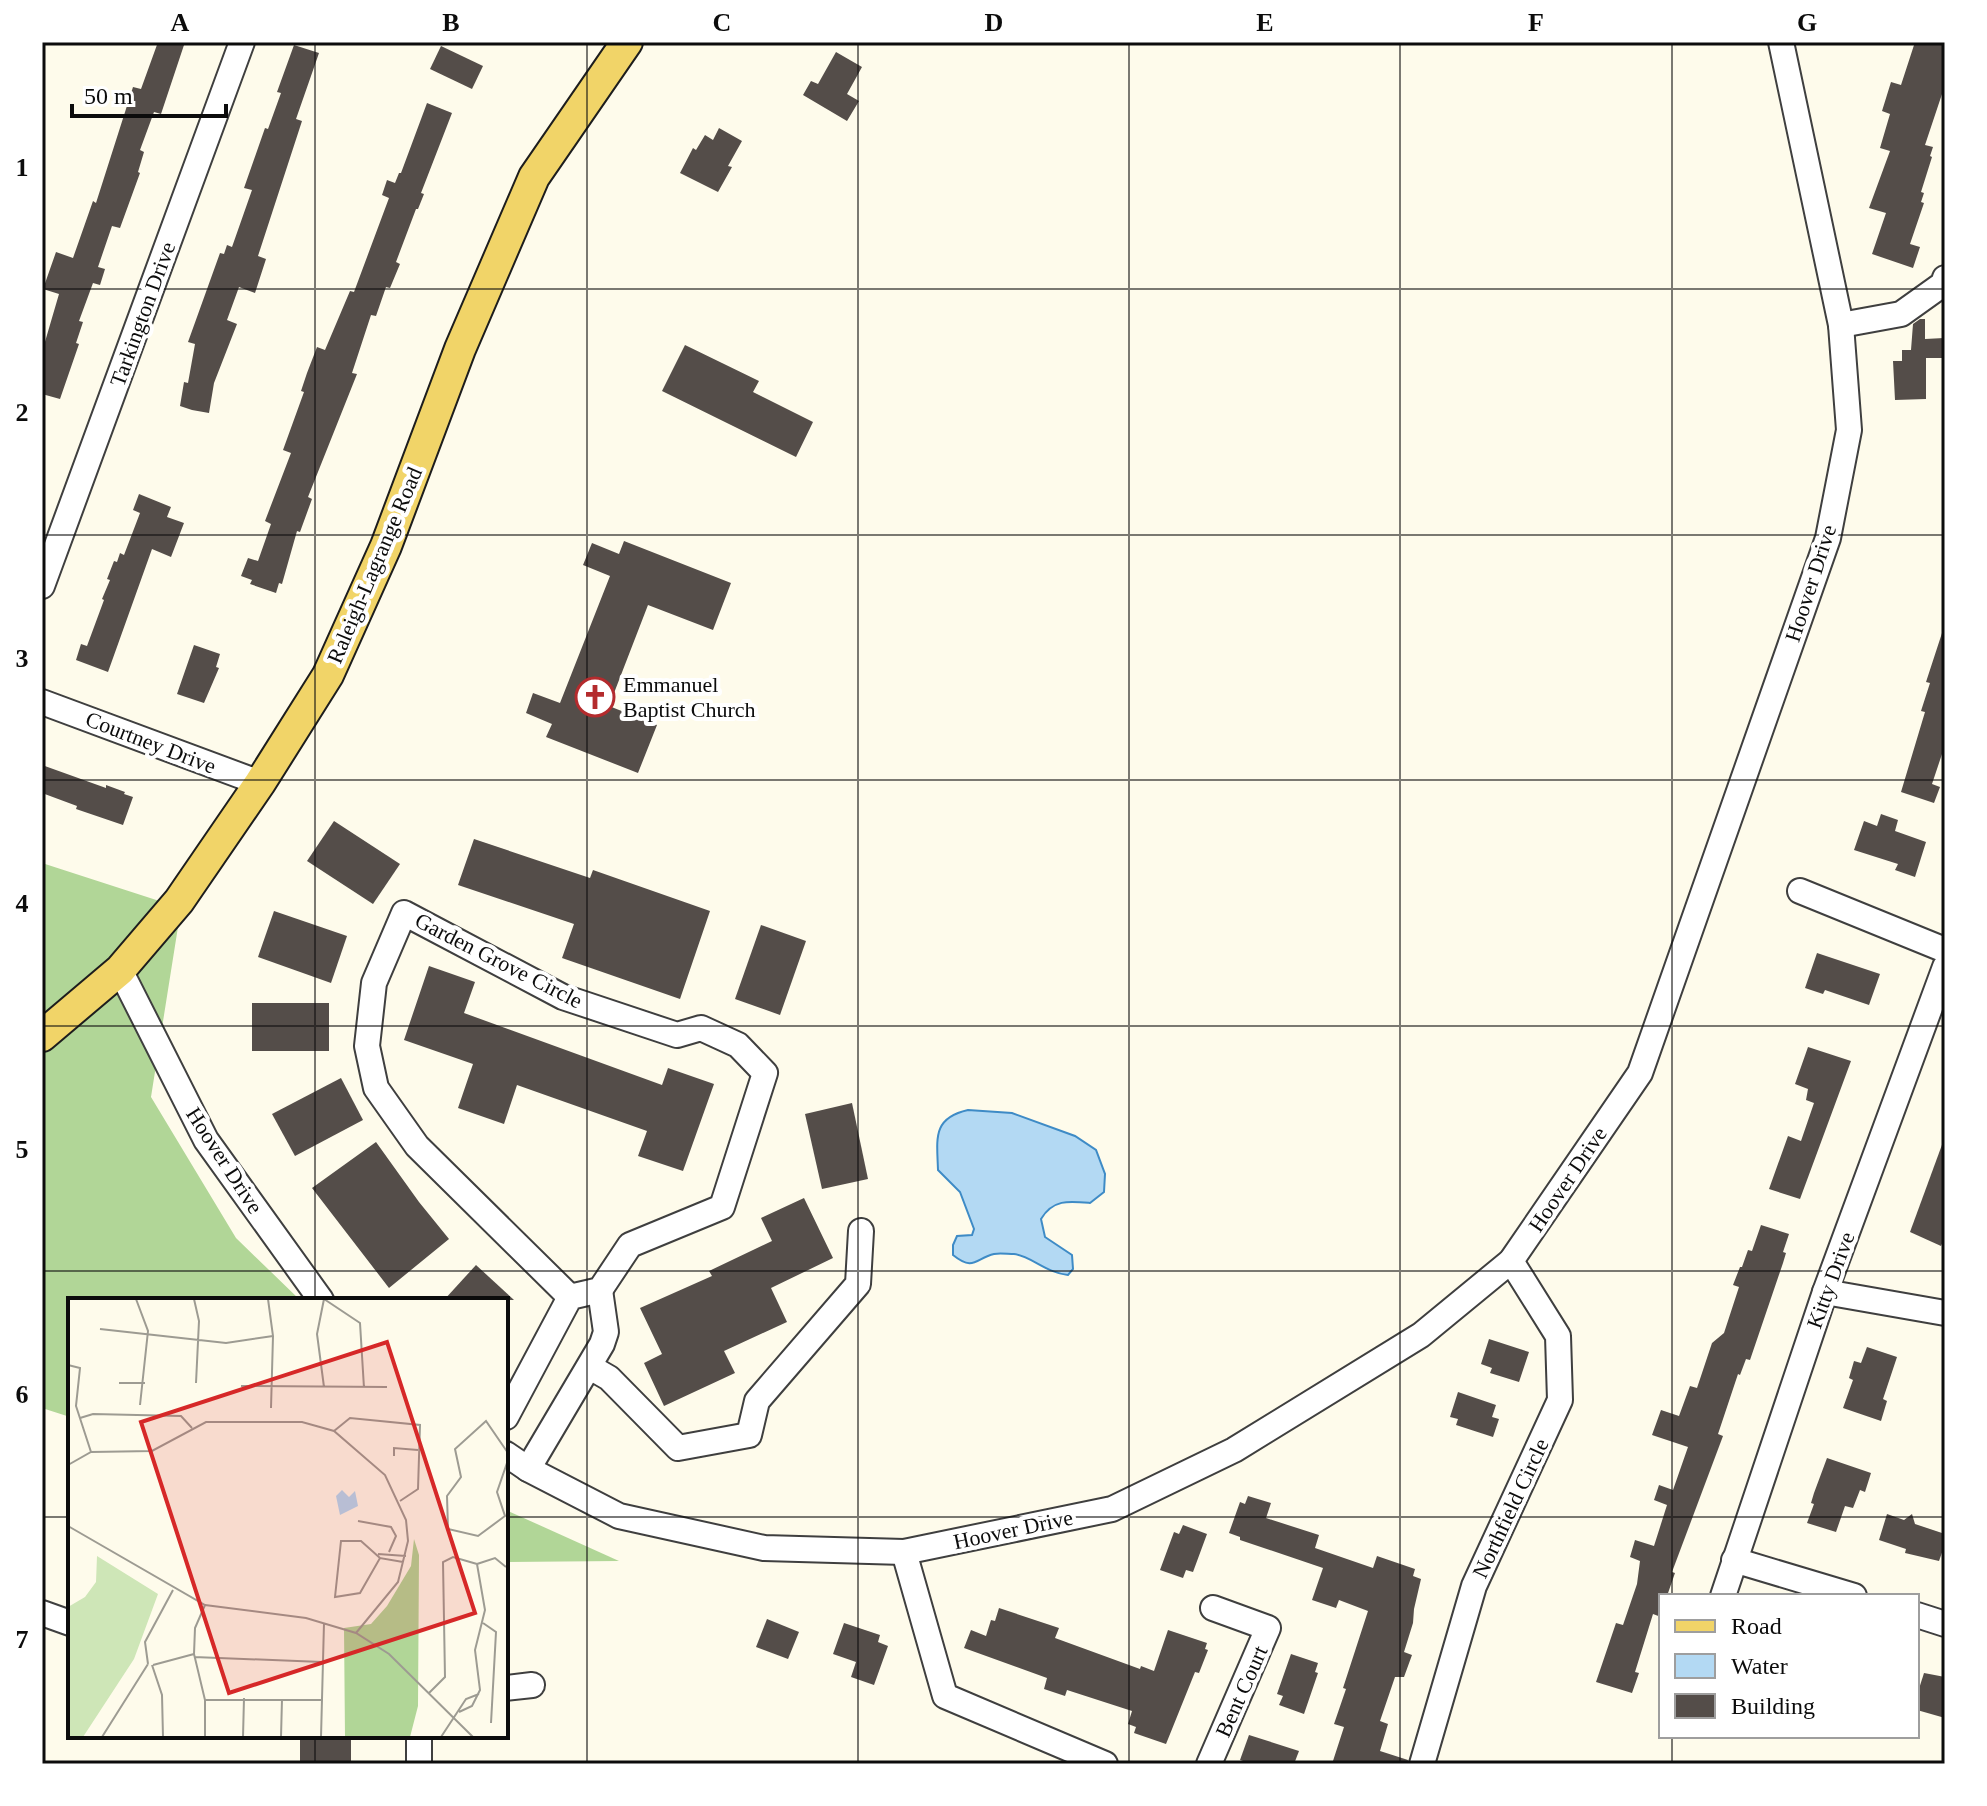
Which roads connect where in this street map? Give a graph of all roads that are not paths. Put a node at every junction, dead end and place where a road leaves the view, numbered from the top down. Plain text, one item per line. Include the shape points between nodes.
1 (242, 42) edge
2 (627, 42) edge
3 (1781, 42) edge
4 (1945, 278) edge
5 (1841, 325) junction
6 (42, 586) edge
7 (42, 702) edge
8 (260, 783) junction
9 (1800, 891) dead end
10 (1945, 950) edge
11 (1945, 967) edge
12 (120, 970) junction
13 (42, 1036) edge
14 (861, 1231) dead end
15 (1511, 1261) junction
16 (600, 1290) junction
17 (1825, 1292) junction
18 (570, 1297) junction
19 (320, 1298) edge
20 (1945, 1313) edge
21 (590, 1367) junction
22 (508, 1413) edge
23 (508, 1455) edge
24 (528, 1469) junction
25 (904, 1552) junction
26 (1734, 1560) junction
27 (1724, 1594) edge
28 (1847, 1594) edge
29 (1213, 1608) dead end
30 (42, 1613) edge
31 (1919, 1616) edge
32 (68, 1622) edge
33 (1945, 1624) edge
34 (532, 1685) dead end
35 (508, 1688) edge
36 (419, 1738) edge
37 (419, 1764) edge
38 (1105, 1764) edge
39 (1209, 1764) edge
40 (1422, 1764) edge

1 - 6 street, Tarkington Drive
2 - 8 main road, Raleigh-Lagrange Road via 534,177 460,349 386,546 328,675
3 - 5 street, Hoover Drive
4 - 5 street via 1901,314
5 - 15 street, Hoover Drive via 1849,430 1828,538 1640,1073
7 - 8 street, Courtney Drive
8 - 12 main road, Raleigh-Lagrange Road via 179,901
9 - 10 street
11 - 17 street, Kitty Drive
12 - 13 main road, Raleigh-Lagrange Road
12 - 19 street, Hoover Drive via 206,1140
14 - 21 street via 858,1284 757,1401 749,1435 678,1448 609,1378
15 - 25 street, Hoover Drive via 1421,1335 1234,1450 1112,1509
15 - 40 street, Northfield Circle via 1558,1336 1560,1400 1474,1586
16 - 18 street
16 - 18 street, Garden Grove Circle via 630,1245 722,1207 765,1073 738,1045 701,1028 677,1035 563,997 404,913 374,983 367,1046 376,1088 417,1146
16 - 21 street via 606,1332
17 - 20 street
17 - 26 street, Kitty Drive
18 - 22 street
21 - 24 street
23 - 24 street, Hoover Drive
24 - 25 street, Hoover Drive via 619,1516 749,1545
25 - 38 street via 945,1696
26 - 27 street, Kitty Drive
26 - 28 street
29 - 39 street, Bent Court via 1268,1628
30 - 32 street
31 - 33 street
34 - 35 street
36 - 37 street

